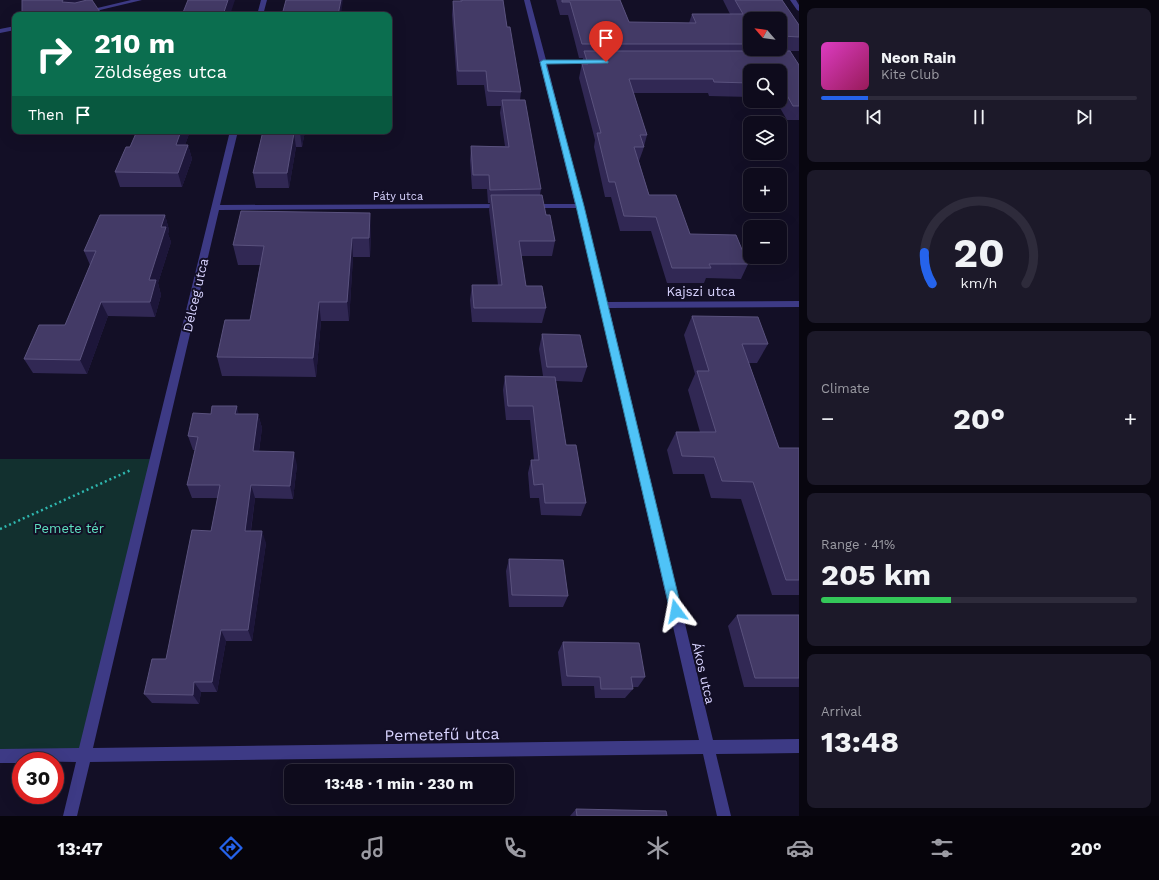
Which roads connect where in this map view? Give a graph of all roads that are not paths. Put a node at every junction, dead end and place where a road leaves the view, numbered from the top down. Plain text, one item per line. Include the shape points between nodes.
1 (139, 0) edge
2 (264, 0) edge
3 (527, 0) edge
4 (793, 0) edge
5 (799, 9) edge
6 (85, 12) edge
7 (261, 12) edge
8 (12, 29) edge
9 (0, 31) edge
10 (543, 62) junction
11 (606, 62) edge
12 (233, 134) edge
13 (509, 206) edge
14 (524, 206) edge
15 (580, 206) junction
16 (216, 208) junction
17 (799, 304) edge
18 (604, 305) junction
19 (799, 746) edge
20 (708, 748) junction
21 (0, 756) edge
22 (85, 756) junction
23 (70, 816) edge
24 (724, 816) edge

1 - 6 street
2 - 7 street
3 - 10 street, Ákos utca
4 - 5 street
8 - 9 street
10 - 11 street
10 - 15 street, Ákos utca
12 - 16 street, Délceg utca
13 - 16 street, Páty utca
14 - 15 street
15 - 18 street, Ákos utca
16 - 22 street, Délceg utca
17 - 18 street, Kajszi utca
18 - 20 street, Ákos utca
19 - 20 street, Pemetefű utca
20 - 22 street, Pemetefű utca
20 - 24 street, Ákos utca
21 - 22 street
22 - 23 street

